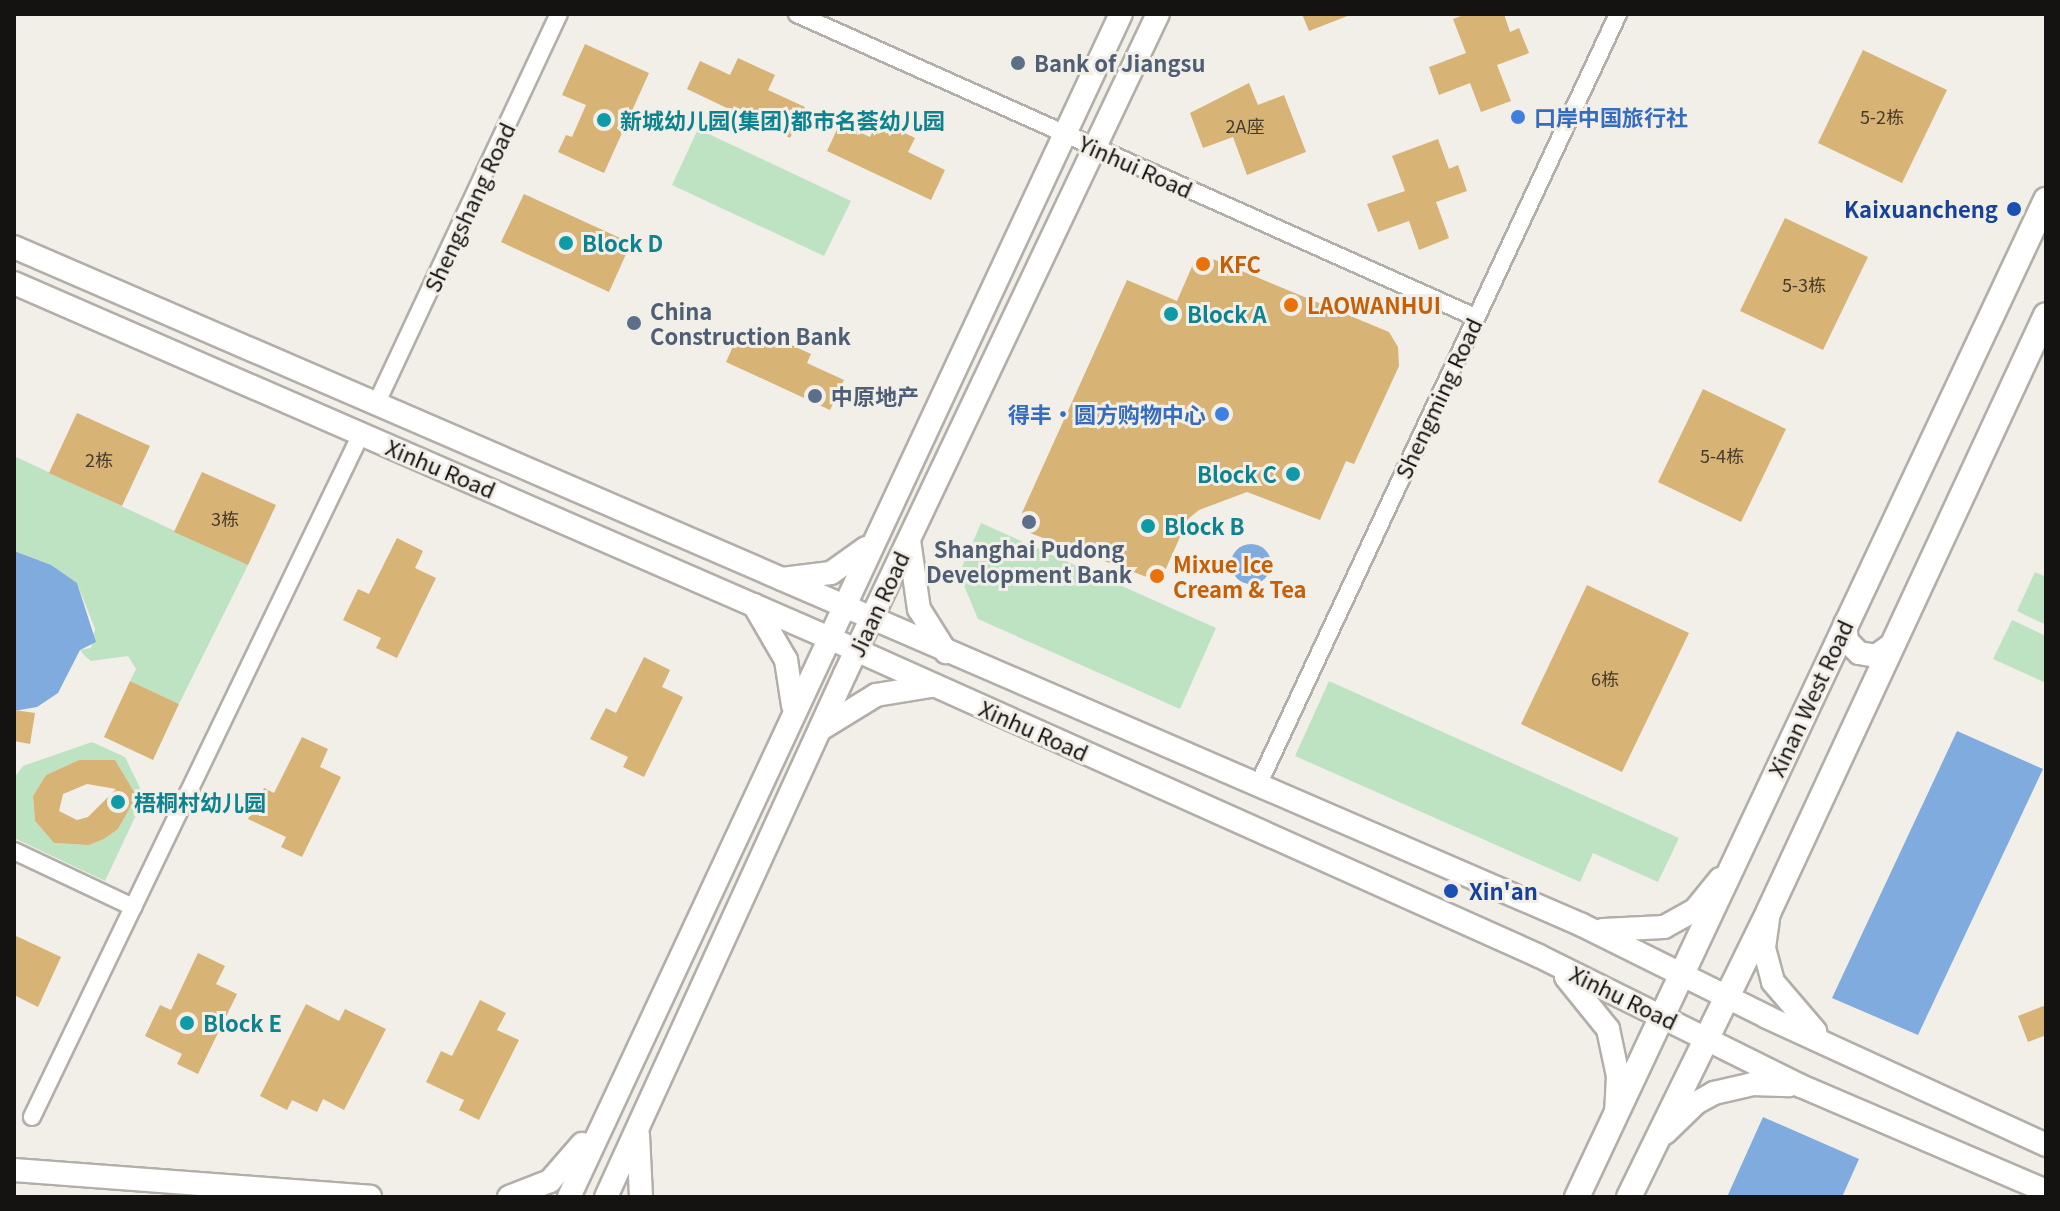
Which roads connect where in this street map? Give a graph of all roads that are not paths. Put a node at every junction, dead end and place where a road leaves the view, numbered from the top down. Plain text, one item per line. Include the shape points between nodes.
1 (559, 14) edge
2 (797, 14) edge
3 (1121, 14) edge
4 (1158, 14) edge
5 (1618, 14) edge
6 (1064, 133) junction
7 (1095, 147) junction
8 (2046, 200) edge
9 (14, 247) edge
10 (14, 283) edge
11 (169, 312) junction
12 (2046, 315) edge
13 (1475, 317) junction
14 (154, 344) junction
15 (378, 400) junction
16 (361, 434) junction
17 (627, 513) junction
18 (874, 538) junction
19 (909, 539) junction
20 (612, 543) junction
21 (771, 578) junction
22 (753, 604) junction
23 (841, 608) junction
24 (870, 621) junction
25 (1845, 624) junction
26 (827, 637) junction
27 (1894, 643) junction
28 (857, 650) junction
29 (950, 656) junction
30 (935, 686) junction
31 (793, 709) junction
32 (820, 730) junction
33 (1259, 783) junction
34 (734, 836) junction
35 (766, 847) junction
36 (14, 851) edge
37 (1736, 854) junction
38 (133, 907) junction
39 (1769, 911) junction
40 (1582, 925) junction
41 (1539, 956) junction
42 (1681, 973) junction
43 (1726, 996) junction
44 (1661, 1016) junction
45 (1705, 1038) junction
46 (1831, 1046) junction
47 (1801, 1086) junction
48 (606, 1111) junction
49 (1616, 1111) junction
50 (32, 1117) dead end
51 (638, 1124) junction
52 (2046, 1145) edge
53 (1648, 1157) junction
54 (14, 1170) edge
55 (2046, 1191) edge
56 (370, 1197) edge
57 (509, 1197) edge
58 (569, 1197) edge
59 (606, 1197) edge
60 (641, 1197) edge
61 (1577, 1197) edge
62 (1629, 1197) edge

1 - 15 street, Shengshang Road
2 - 6 street, Yinhui Road
3 - 6 main road, Jiaan Road
4 - 7 main road, Jiaan Road
5 - 13 street, Shengming Road
6 - 7 street, Yinhui Road
6 - 18 main road, Jiaan Road
7 - 13 street, Yinhui Road
7 - 19 main road, Jiaan Road
8 - 25 main road, Xinan West Road
9 - 11 main road, Xinhu Road
10 - 14 main road, Xinhu Road
11 - 14 main road via 158,311 145,322 147,338
11 - 15 main road, Xinhu Road
12 - 27 main road
13 - 33 street, Shengming Road
14 - 16 main road, Xinhu Road
15 - 17 main road, Xinhu Road
16 - 20 main road, Xinhu Road
16 - 38 street
17 - 20 main road via 637,524 636,534 623,544
17 - 21 main road, Xinhu Road
18 - 21 main road via 856,560 831,573
18 - 23 main road, Jiaan Road
19 - 24 main road, Jiaan Road
19 - 29 main road via 919,609
20 - 22 main road, Xinhu Road
21 - 23 main road, Xinhu Road
22 - 26 main road, Xinhu Road
22 - 31 main road via 786,660
23 - 24 main road, Xinhu Road
23 - 26 main road, Jiaan Road
24 - 28 main road, Jiaan Road
24 - 29 main road, Xinhu Road
25 - 27 main road via 1847,641 1859,653 1876,656
25 - 37 main road, Xinan West Road
26 - 28 main road, Xinhu Road
26 - 31 main road, Jiaan Road
27 - 39 main road
28 - 30 main road, Xinhu Road
28 - 32 main road, Jiaan Road
29 - 33 main road, Xinhu Road
30 - 32 main road via 876,695
30 - 41 main road, Xinhu Road
31 - 34 main road, Jiaan Road
32 - 35 main road, Jiaan Road
33 - 40 main road, Xinhu Road
34 - 35 main road via 742,827 757,826 765,834
34 - 48 main road, Jiaan Road
35 - 51 main road, Jiaan Road
36 - 38 street
37 - 40 main road via 1710,895 1680,920 1628,933
37 - 42 main road, Xinan West Road
38 - 50 street
39 - 43 main road
39 - 46 main road via 1764,948 1773,982 1797,1015
40 - 42 main road, Xinhu Road
41 - 44 main road, Xinhu Road
41 - 49 main road via 1585,994 1608,1029 1617,1061
42 - 43 main road, Xinhu Road
42 - 44 main road, Xinan West Road
43 - 45 main road
43 - 46 main road, Xinhu Road
44 - 45 main road, Xinhu Road
44 - 49 main road, Xinan West Road
45 - 47 main road, Xinhu Road
45 - 53 main road
46 - 52 main road, Xinhu Road
47 - 53 main road via 1752,1084 1714,1093 1682,1114
47 - 55 main road, Xinhu Road
48 - 57 main road via 561,1171 537,1189
48 - 58 main road, Jiaan Road
49 - 61 main road, Xinan West Road
51 - 59 main road, Jiaan Road
51 - 60 main road
53 - 62 main road
54 - 56 main road

